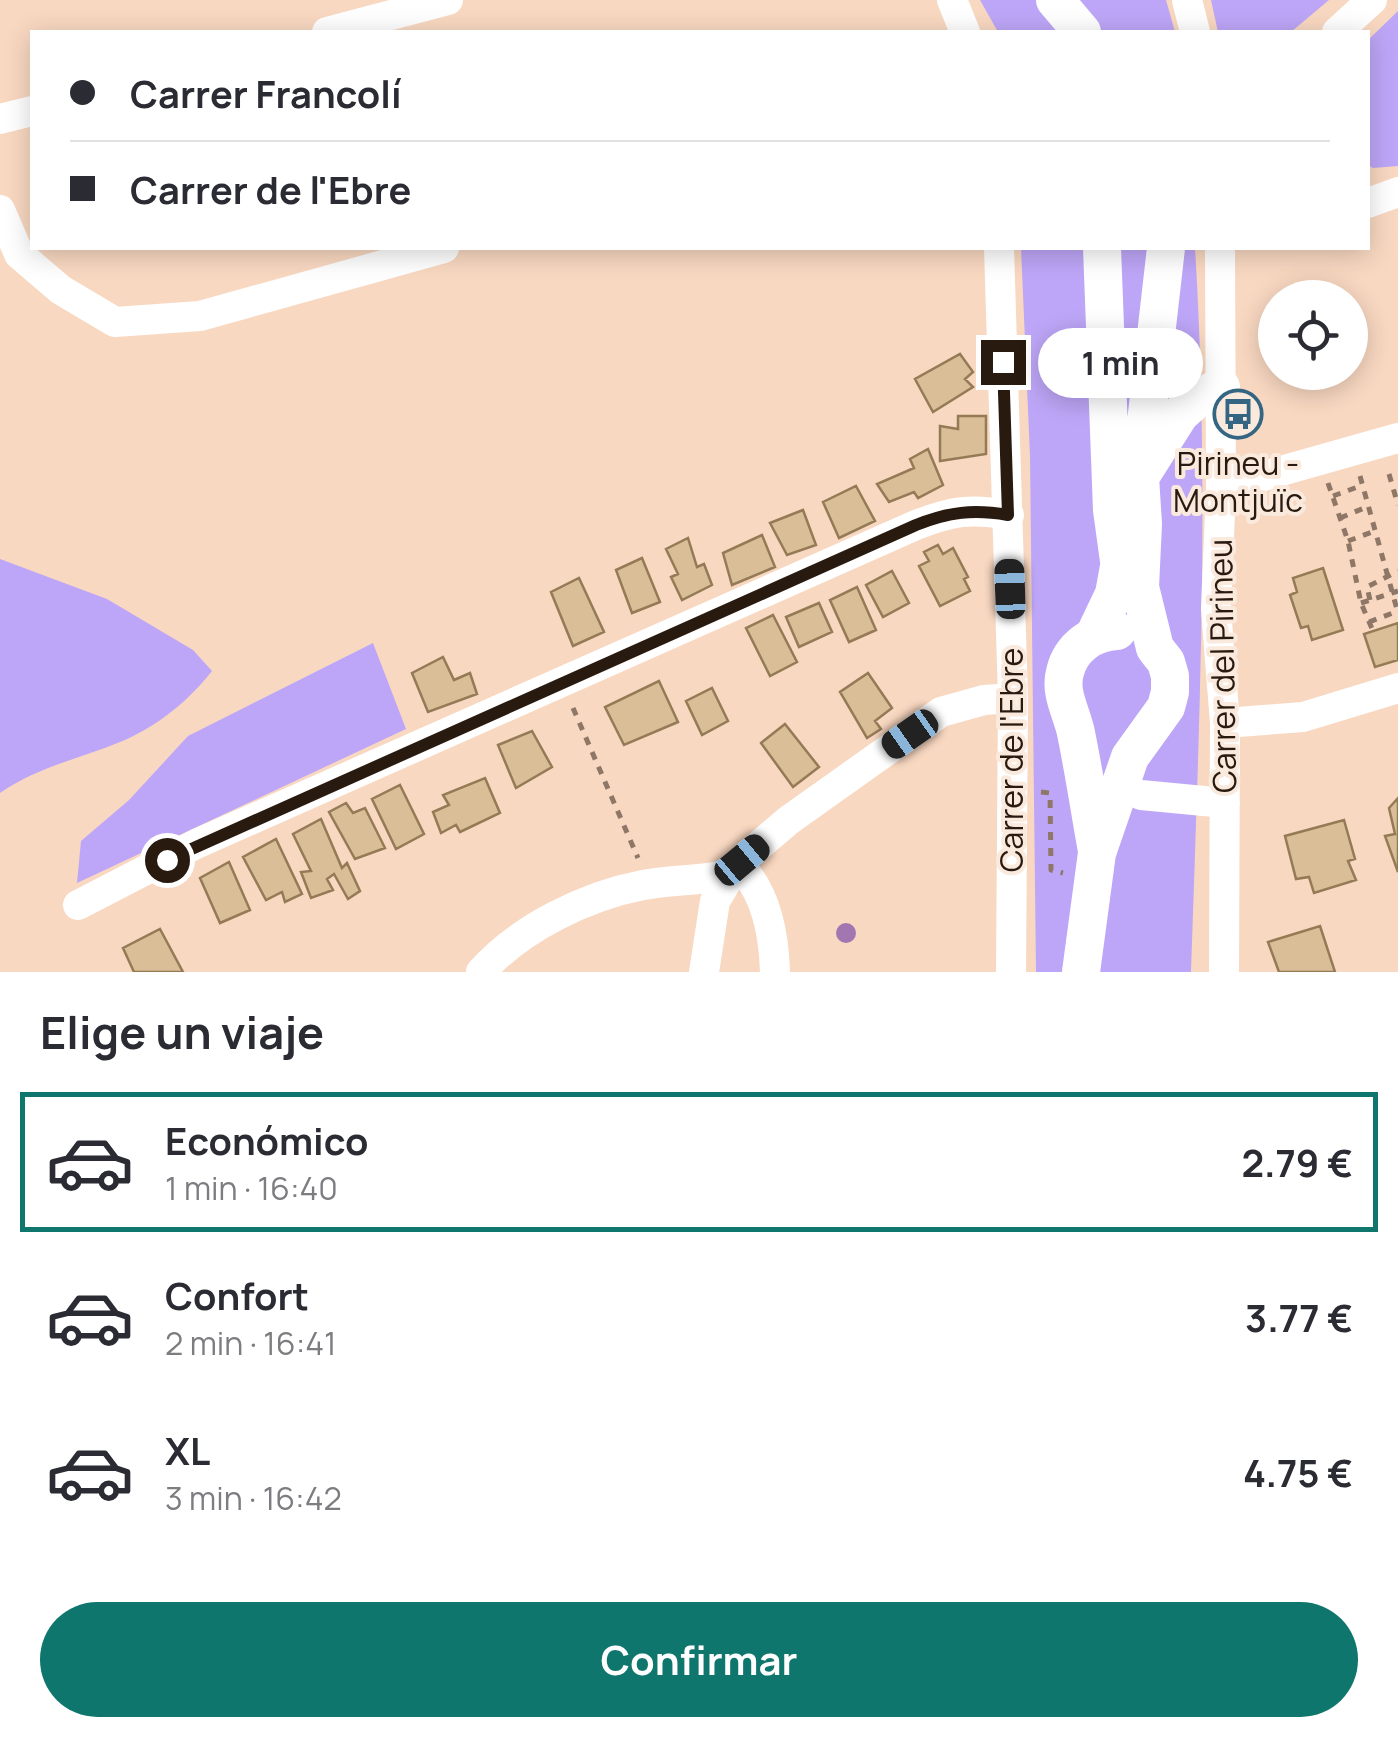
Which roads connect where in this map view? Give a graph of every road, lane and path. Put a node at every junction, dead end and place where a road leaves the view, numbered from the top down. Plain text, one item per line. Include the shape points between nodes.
1 (448, 0) edge
2 (952, 0) edge
3 (1055, 0) edge
4 (1187, 0) edge
5 (1372, 0) edge
6 (334, 30) edge
7 (964, 30) edge
8 (1080, 30) edge
9 (1194, 30) edge
10 (1339, 30) edge
11 (30, 112) edge
12 (0, 120) edge
13 (1398, 182) edge
14 (1370, 184) edge
15 (1398, 192) edge
16 (1370, 201) edge
17 (0, 210) edge
18 (437, 250) edge
19 (999, 250) edge
20 (1102, 250) edge
21 (1166, 250) edge
22 (1220, 250) edge
23 (1240, 250) edge
24 (1222, 301) junction
25 (1221, 387) junction
26 (1398, 438) edge
27 (1359, 470) dead end
28 (1389, 474) dead end
29 (1140, 477) junction
30 (1328, 480) dead end
31 (1363, 486) junction
32 (1221, 488) junction
33 (1332, 496) junction
34 (1398, 505) edge
35 (1369, 506) junction
36 (1008, 515) junction
37 (1340, 518) junction
38 (1375, 531) junction
39 (1348, 541) junction
40 (1119, 562) junction
41 (1398, 571) edge
42 (1388, 575) junction
43 (1395, 591) edge
44 (1370, 600) junction
45 (1361, 603) junction
46 (1398, 612) edge
47 (1369, 622) junction
48 (1373, 631) dead end
49 (1094, 636) junction
50 (1155, 648) junction
51 (562, 682) junction
52 (1398, 688) edge
53 (1013, 698) junction
54 (1072, 715) junction
55 (1225, 723) junction
56 (1153, 724) junction
57 (1013, 791) junction
58 (1141, 795) dead end
59 (1226, 803) junction
60 (1082, 855) junction
61 (734, 872) junction
62 (650, 884) junction
63 (78, 906) dead end
64 (1082, 971) edge
65 (481, 972) edge
66 (704, 972) edge
67 (775, 972) edge
68 (1011, 972) edge
69 (1224, 972) edge

1 - 6 street
2 - 7 street
3 - 8 main road
4 - 9 street
5 - 10 street
11 - 12 street
13 - 14 street
15 - 16 street
17 - 18 street via 19,254 60,290 115,322 200,316
19 - 36 street, Carrer de l'Ebre
20 - 40 main road
21 - 29 main road
22 - 24 street, Carrer del Pirineu
23 - 24 street, Carrer del Pirineu
24 - 25 street, Carrer del Pirineu
25 - 29 main road via 1180,414
25 - 32 street, Carrer del Pirineu
26 - 32 street
27 - 31 path
28 - 34 path
29 - 40 main road
29 - 50 main road via 1140,587
30 - 33 path
31 - 33 path
31 - 35 path
32 - 55 street, Carrer del Pirineu via 1216,609
33 - 37 path
35 - 37 path
35 - 38 path
36 - 51 street via 944,514
36 - 53 street, Carrer de l'Ebre
37 - 39 path
38 - 39 path
38 - 42 path
39 - 45 path
40 - 49 main road via 1114,594
41 - 42 path
42 - 43 path
42 - 44 path via 1367,587
43 - 44 path
43 - 46 path
44 - 45 path
45 - 47 path
46 - 47 path
47 - 48 path
49 - 50 main road via 1129,632
49 - 54 main road via 1065,671
50 - 56 main road via 1166,662 1170,692
51 - 62 path
51 - 63 street via 196,844
52 - 55 street via 1303,717
53 - 57 street, Carrer de l'Ebre
53 - 61 street via 941,712 789,820
54 - 56 main road via 1114,739
54 - 60 main road
55 - 59 street, Carrer del Pirineu
56 - 60 main road
57 - 60 path via 1050,792 1051,870 1066,874
57 - 68 street, Carrer de l'Ebre
58 - 59 street
59 - 69 street, Carrer del Pirineu
60 - 64 main road
61 - 62 street
61 - 66 street via 714,901
61 - 67 street via 756,885 771,929
62 - 65 street via 565,913

